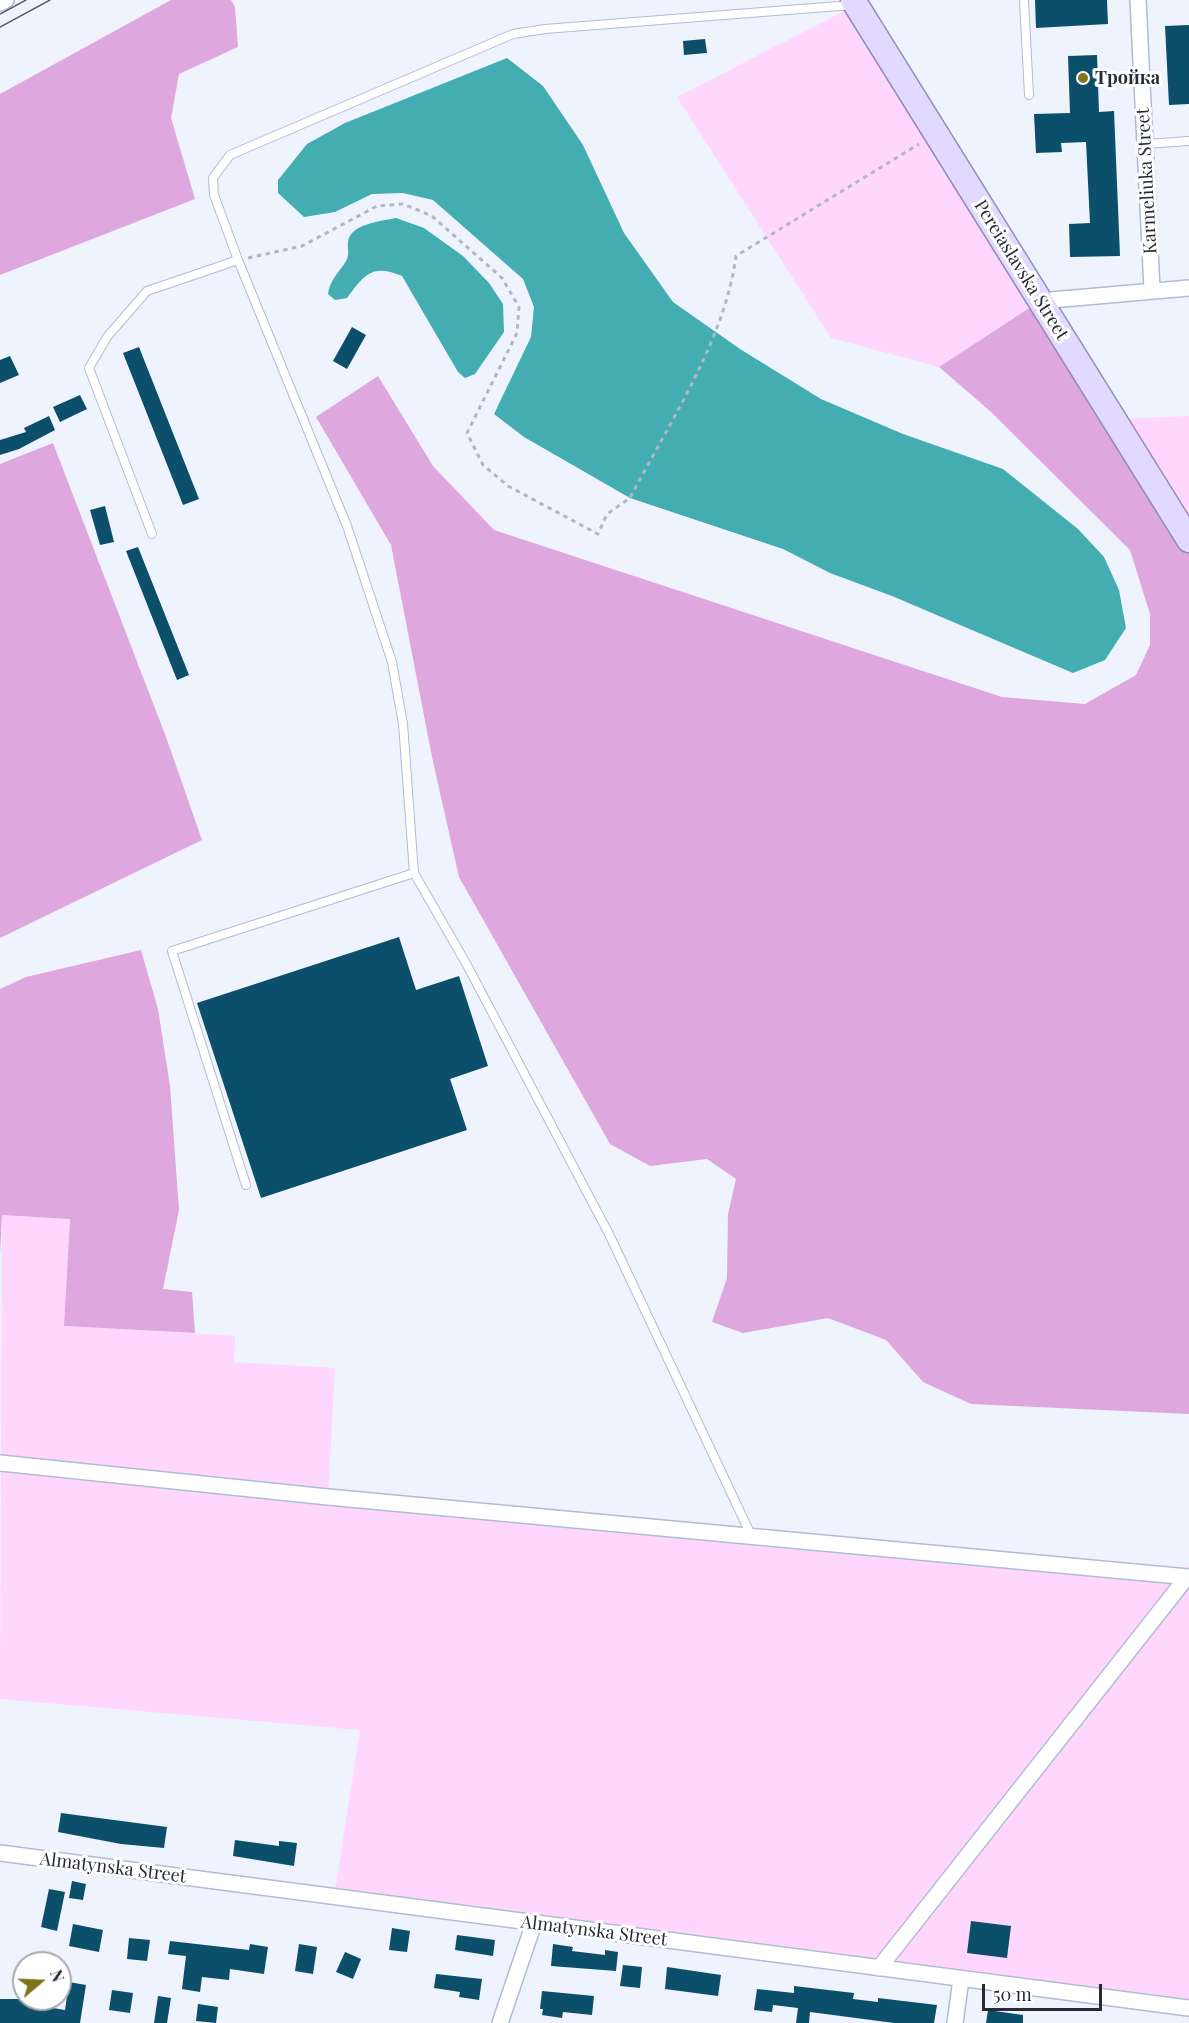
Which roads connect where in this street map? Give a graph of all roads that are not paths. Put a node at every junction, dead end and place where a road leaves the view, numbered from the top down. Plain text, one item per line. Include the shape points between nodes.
1 (6, 0) edge
2 (1024, 0) edge
3 (1138, 0) edge
4 (858, 2) edge
5 (0, 3) edge
6 (1029, 95) dead end
7 (1189, 141) edge
8 (1146, 144) junction
9 (238, 260) junction
10 (1189, 288) edge
11 (1152, 290) junction
12 (1040, 301) junction
13 (153, 534) dead end
14 (1189, 540) edge
15 (414, 873) junction
16 (246, 1185) dead end
17 (0, 1463) edge
18 (752, 1537) junction
19 (1188, 1577) edge
20 (0, 1853) edge
21 (534, 1923) junction
22 (879, 1968) junction
23 (961, 1979) junction
24 (1189, 2008) edge
25 (500, 2023) edge
26 (955, 2023) edge

1 - 5 street
2 - 6 lane
3 - 8 street, Karmeliuka Street
4 - 9 lane via 513,34 230,155 213,178 214,195
4 - 12 main road, Pereiaslavska Street
7 - 8 lane
8 - 11 street, Karmeliuka Street
9 - 13 lane via 147,291 124,314 89,368
9 - 15 lane via 347,526 392,662 403,724
10 - 11 street
11 - 12 street
12 - 14 main road, Pereiaslavska Street
15 - 16 lane via 172,951
15 - 18 lane via 467,964 609,1234
17 - 18 street
18 - 19 street
19 - 22 street
20 - 21 street, Almatynska Street
21 - 22 street, Almatynska Street
21 - 25 street
22 - 23 street, Almatynska Street
23 - 24 street, Almatynska Street
23 - 26 street

